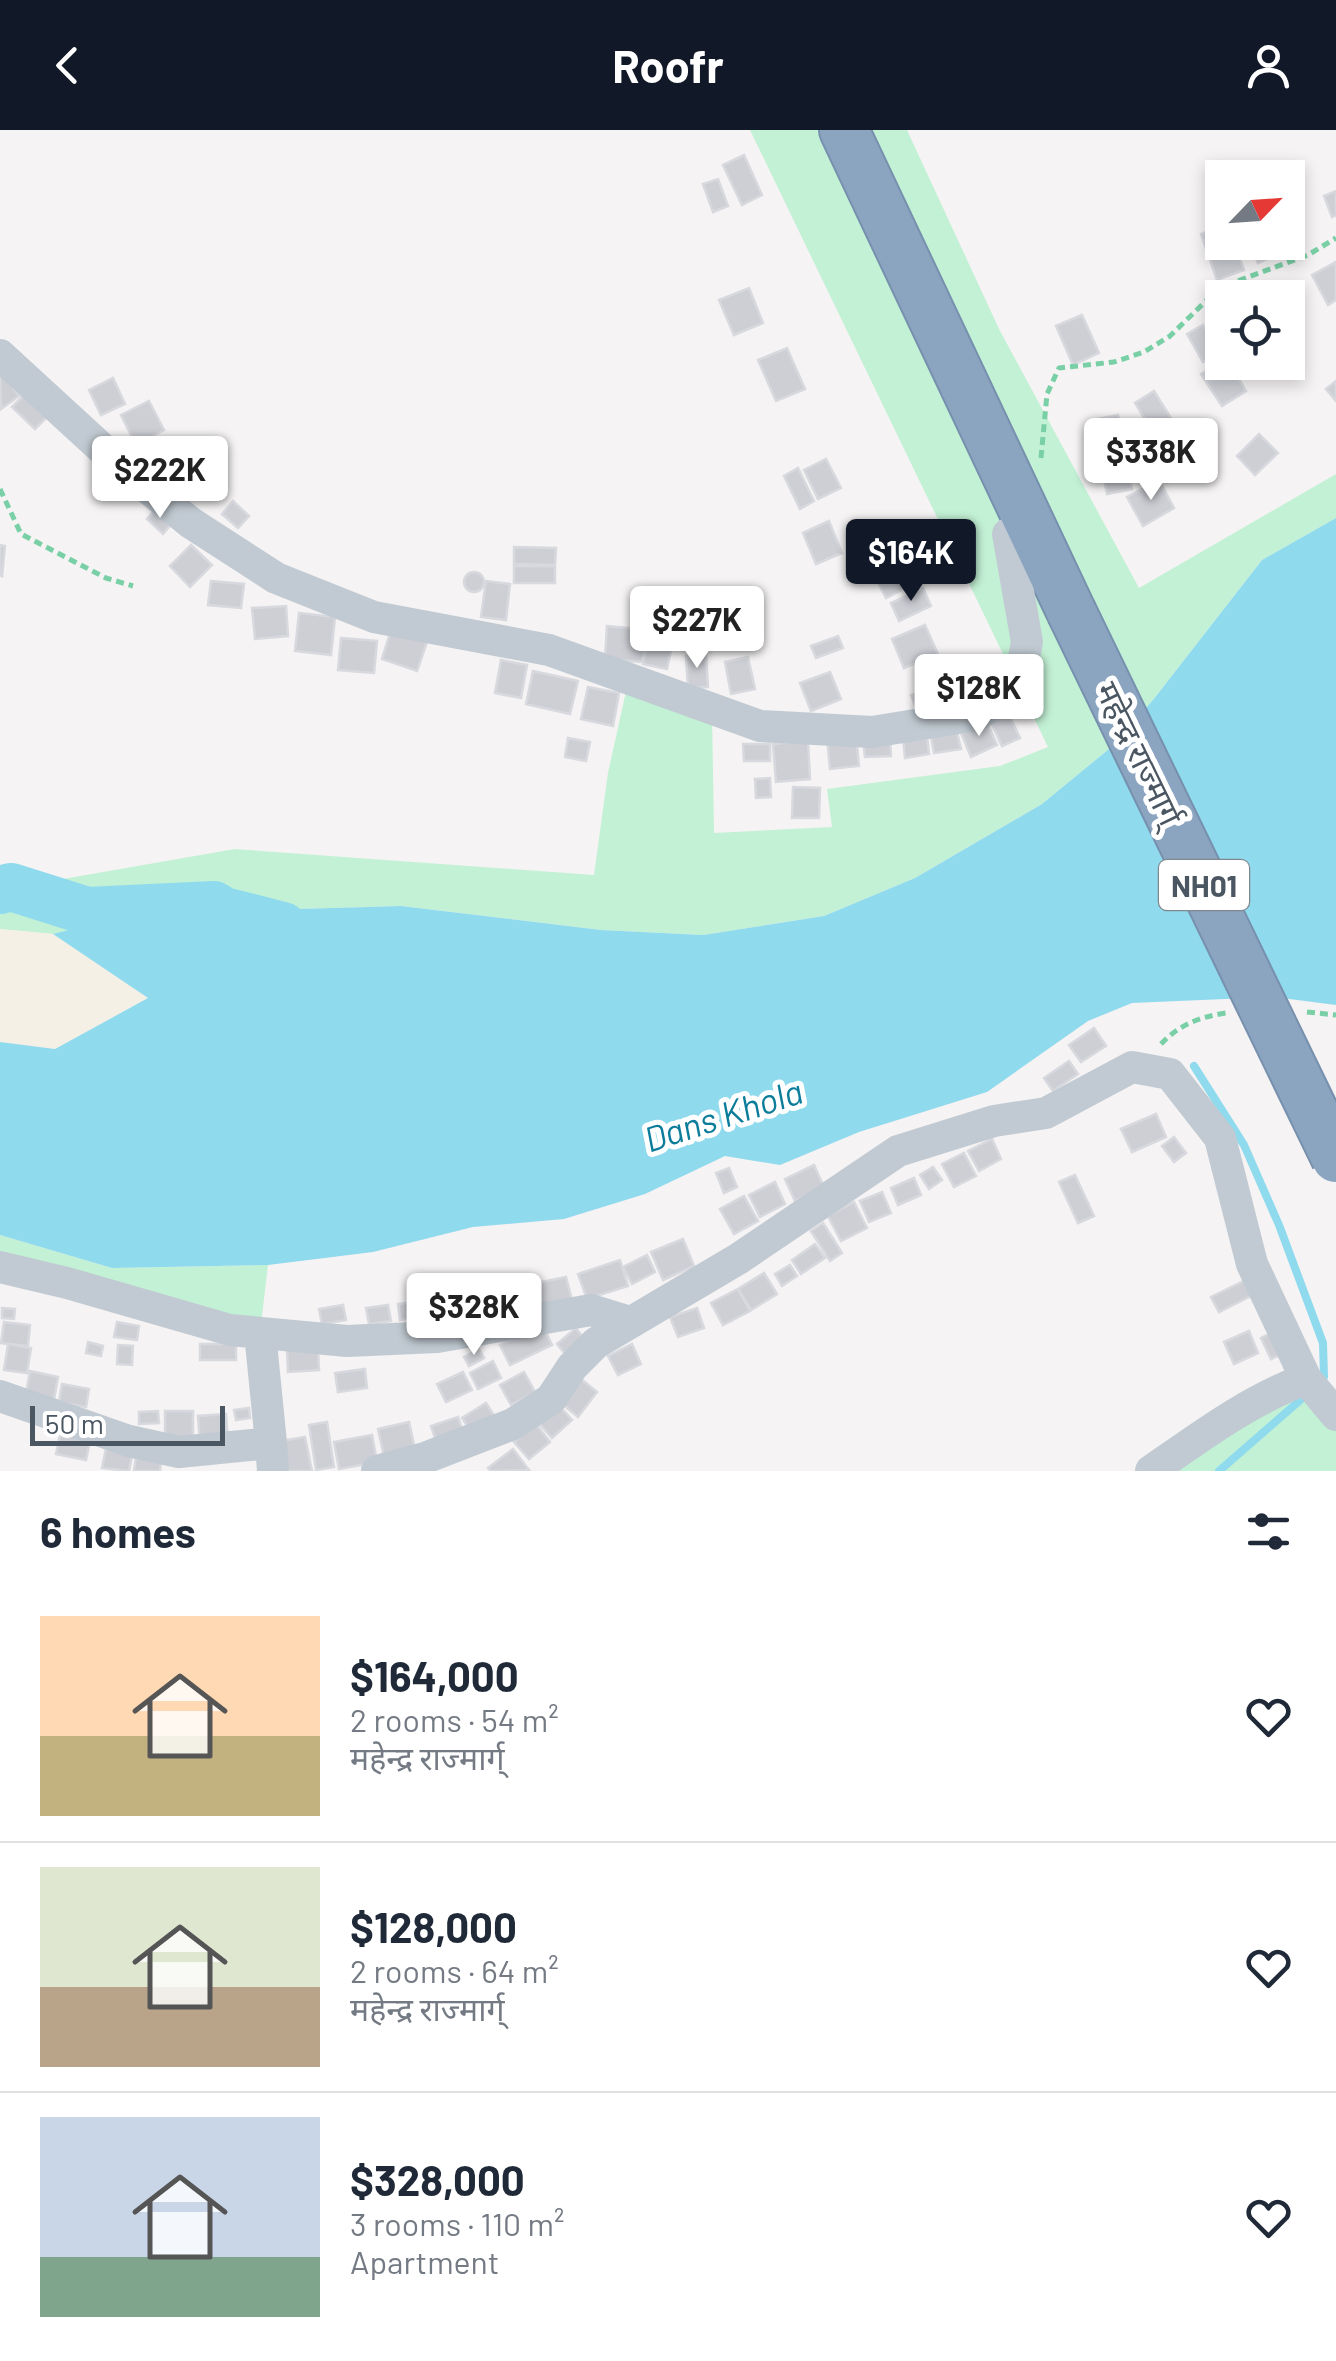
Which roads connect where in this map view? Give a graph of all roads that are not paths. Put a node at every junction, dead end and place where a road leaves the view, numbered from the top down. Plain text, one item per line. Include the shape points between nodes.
1 (844, 130) edge
2 (0, 355) edge
3 (1014, 517) junction
4 (1336, 1158) edge
5 (0, 1267) edge
6 (630, 1322) junction
7 (260, 1334) junction
8 (0, 1396) edge
9 (1322, 1398) edge
10 (272, 1457) edge
11 (378, 1471) edge
12 (1151, 1471) edge

1 - 3 highway, महेन्द्र राज्मार्ग् / NH01
2 - 3 street via 191,523 276,578 374,616 550,650 760,726 872,732 977,714 1004,698 1019,684 1027,642
3 - 4 highway, महेन्द्र राज्मार्ग् / NH01, bridge via 1071,612
5 - 7 street
6 - 7 street via 591,1310 438,1337 346,1341
6 - 9 street via 738,1259 898,1150 1046,1113 1132,1067 1170,1074 1220,1138 1252,1264
6 - 11 street via 596,1343 551,1399 513,1424
7 - 10 street
8 - 10 street via 178,1452
9 - 12 street via 1277,1390

